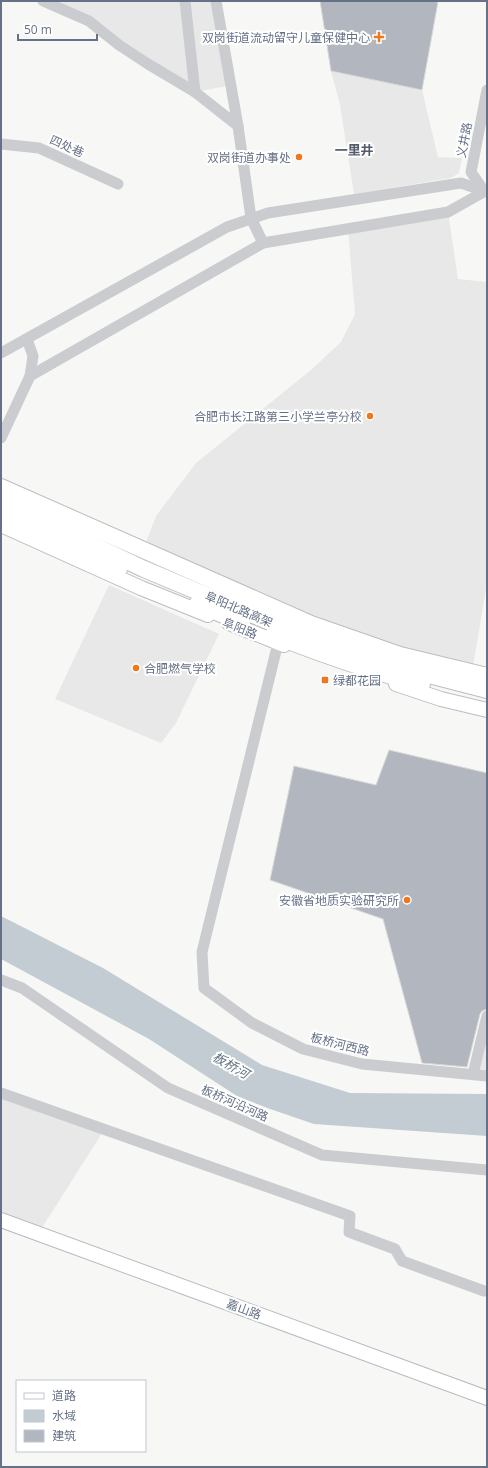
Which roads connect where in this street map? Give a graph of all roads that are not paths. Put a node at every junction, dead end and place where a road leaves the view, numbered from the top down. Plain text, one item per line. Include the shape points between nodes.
1 (43, 1) edge
2 (185, 1) edge
3 (216, 1) edge
4 (487, 90) edge
5 (195, 92) junction
6 (238, 126) junction
7 (1, 144) edge
8 (118, 184) dead end
9 (486, 191) edge
10 (251, 218) junction
11 (263, 243) junction
12 (26, 339) junction
13 (1, 353) edge
14 (30, 376) junction
15 (1, 438) edge
16 (1, 487) edge
17 (1, 501) edge
18 (1, 515) edge
19 (1, 525) edge
20 (278, 643) junction
21 (487, 676) edge
22 (487, 690) edge
23 (487, 700) edge
24 (487, 710) edge
25 (1, 980) edge
26 (487, 1016) edge
27 (473, 1074) junction
28 (487, 1076) edge
29 (1, 1094) edge
30 (487, 1170) edge
31 (1, 1220) edge
32 (484, 1291) dead end
33 (487, 1398) edge

1 - 5 street via 89,20 119,45
2 - 5 street
3 - 6 street
4 - 9 street, 义井路 via 471,172
5 - 6 street
6 - 10 street
7 - 8 street, 四处巷 via 39,148
9 - 10 street via 461,183 268,213
9 - 11 street via 448,212
10 - 11 street
10 - 12 street via 226,227
11 - 14 street
12 - 13 street
12 - 14 street via 34,356
14 - 15 street
16 - 21 highway via 311,624 400,654
17 - 22 highway, 阜阳北路高架 via 144,569 282,628 398,667
18 - 23 highway, 阜阳北路高架 via 220,614 304,647 398,679
19 - 20 main road, 阜阳路 via 141,588
20 - 24 main road, 阜阳路 via 317,659 433,697
20 - 27 street, 板桥河西路 via 202,952 204,988 252,1023 303,1049 362,1064
25 - 30 street, 板桥河沿河路 via 22,988 168,1088 322,1155
26 - 27 street
27 - 28 street, 板桥河西路
29 - 32 street via 350,1216 349,1232 395,1249 402,1261
31 - 33 main road, 嘉山路

